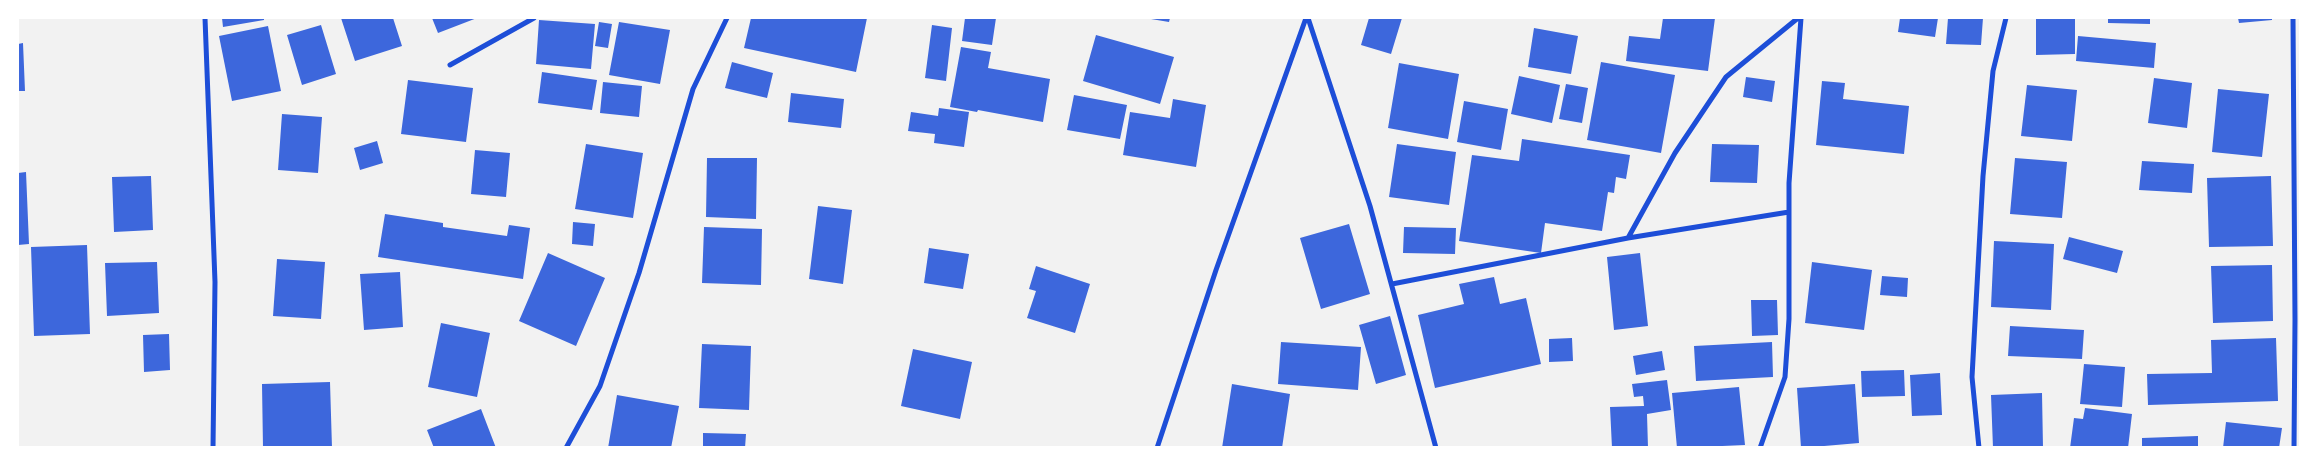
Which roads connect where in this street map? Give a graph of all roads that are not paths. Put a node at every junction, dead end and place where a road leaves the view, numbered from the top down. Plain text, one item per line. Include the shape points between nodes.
1 (205, 18) edge
2 (534, 18) edge
3 (727, 18) edge
4 (1307, 18) edge
5 (1800, 18) edge
6 (2006, 18) edge
7 (2293, 18) edge
8 (450, 64) dead end
9 (1790, 212) junction
10 (1628, 238) junction
11 (1392, 284) junction
12 (212, 448) edge
13 (566, 448) edge
14 (1157, 448) edge
15 (1436, 448) edge
16 (1760, 448) edge
17 (1979, 448) edge
18 (2294, 448) edge

1 - 12 street via 215,282
2 - 8 street
3 - 13 street via 693,89 639,273 600,386
4 - 11 street via 1370,206
4 - 14 street via 1216,270
5 - 9 street
5 - 10 street via 1726,77 1675,153
6 - 17 street via 1993,71 1983,176 1972,377
7 - 18 street
9 - 10 street
9 - 16 street via 1785,377
10 - 11 street
11 - 15 street

